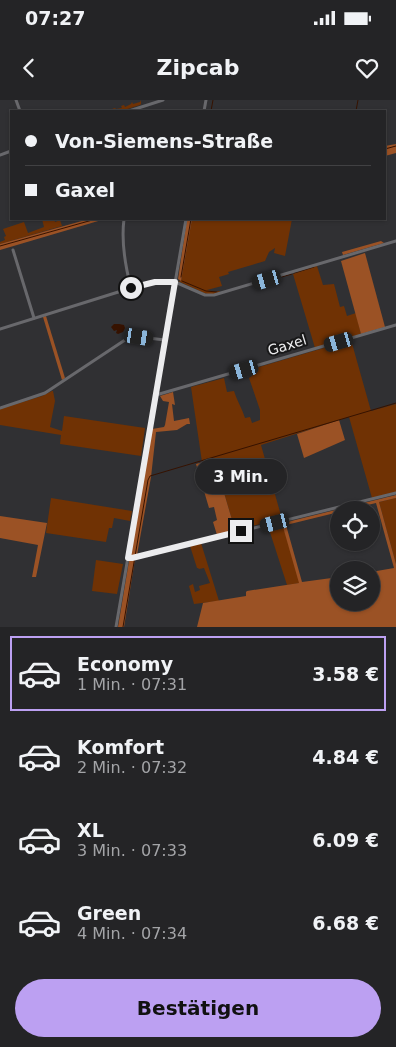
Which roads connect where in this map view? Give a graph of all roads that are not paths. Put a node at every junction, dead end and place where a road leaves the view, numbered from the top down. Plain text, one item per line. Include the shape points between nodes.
1 (163, 100) edge
2 (132, 110) edge
3 (124, 220) edge
4 (186, 220) edge
5 (396, 242) edge
6 (13, 250) dead end
7 (175, 282) junction
8 (131, 288) junction
9 (34, 318) junction
10 (396, 325) edge
11 (0, 329) edge
12 (165, 340) junction
13 (156, 395) junction
14 (0, 408) edge
15 (396, 493) edge
16 (128, 558) junction
17 (116, 627) edge

1 - 2 street
3 - 8 street via 124,258
4 - 7 street
5 - 7 street via 211,296
6 - 9 street
7 - 8 street via 155,282
7 - 12 street
8 - 9 street
9 - 11 street
10 - 13 street, Gaxel
12 - 13 street
12 - 14 street via 131,336 45,393
13 - 16 street
15 - 16 street
16 - 17 street

